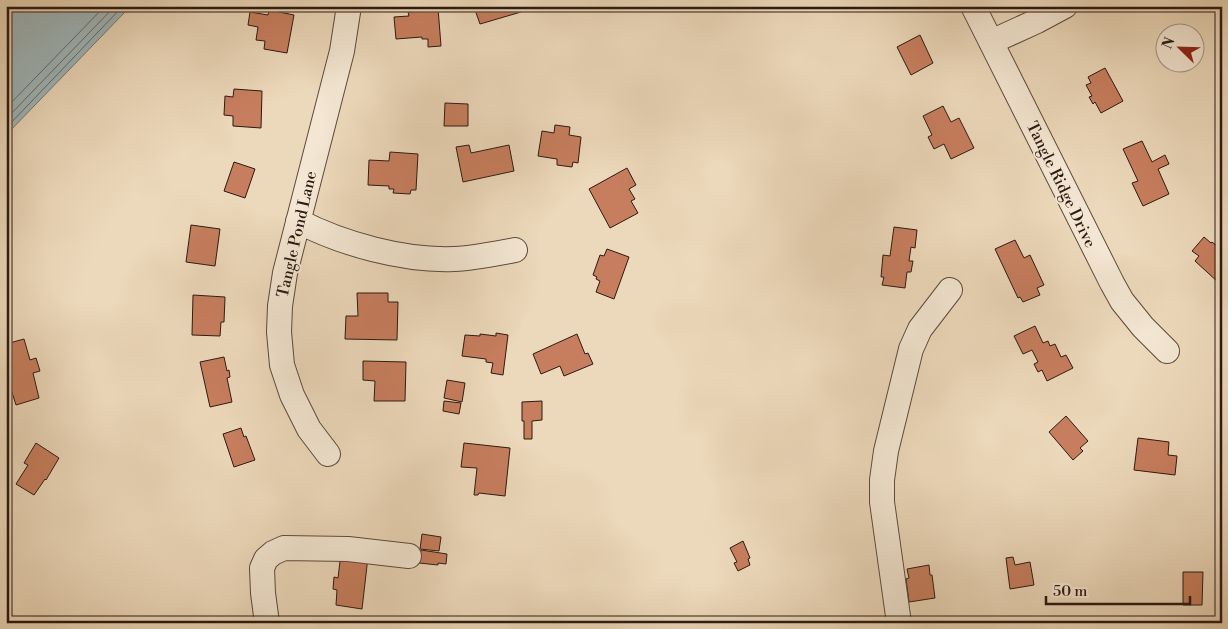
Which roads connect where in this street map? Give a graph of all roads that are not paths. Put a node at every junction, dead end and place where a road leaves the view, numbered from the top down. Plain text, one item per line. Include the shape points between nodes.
1 (349, 6) edge
2 (973, 6) edge
3 (1065, 6) edge
4 (991, 42) junction
5 (298, 221) junction
6 (516, 250) dead end
7 (950, 290) dead end
8 (1167, 351) dead end
9 (328, 454) dead end
10 (409, 556) dead end
11 (267, 623) edge
12 (899, 623) edge

1 - 5 street, Tangle Pond Lane via 342,51
2 - 4 street, Tangle Ridge Drive
3 - 4 street
4 - 8 street, Tangle Ridge Drive via 1122,301
5 - 6 street via 346,241 422,258 480,257
5 - 9 street, Tangle Pond Lane via 280,306 282,365 309,429
7 - 12 street via 920,329 911,350 886,451 882,502
10 - 11 street via 348,549 284,548 273,552 262,568

